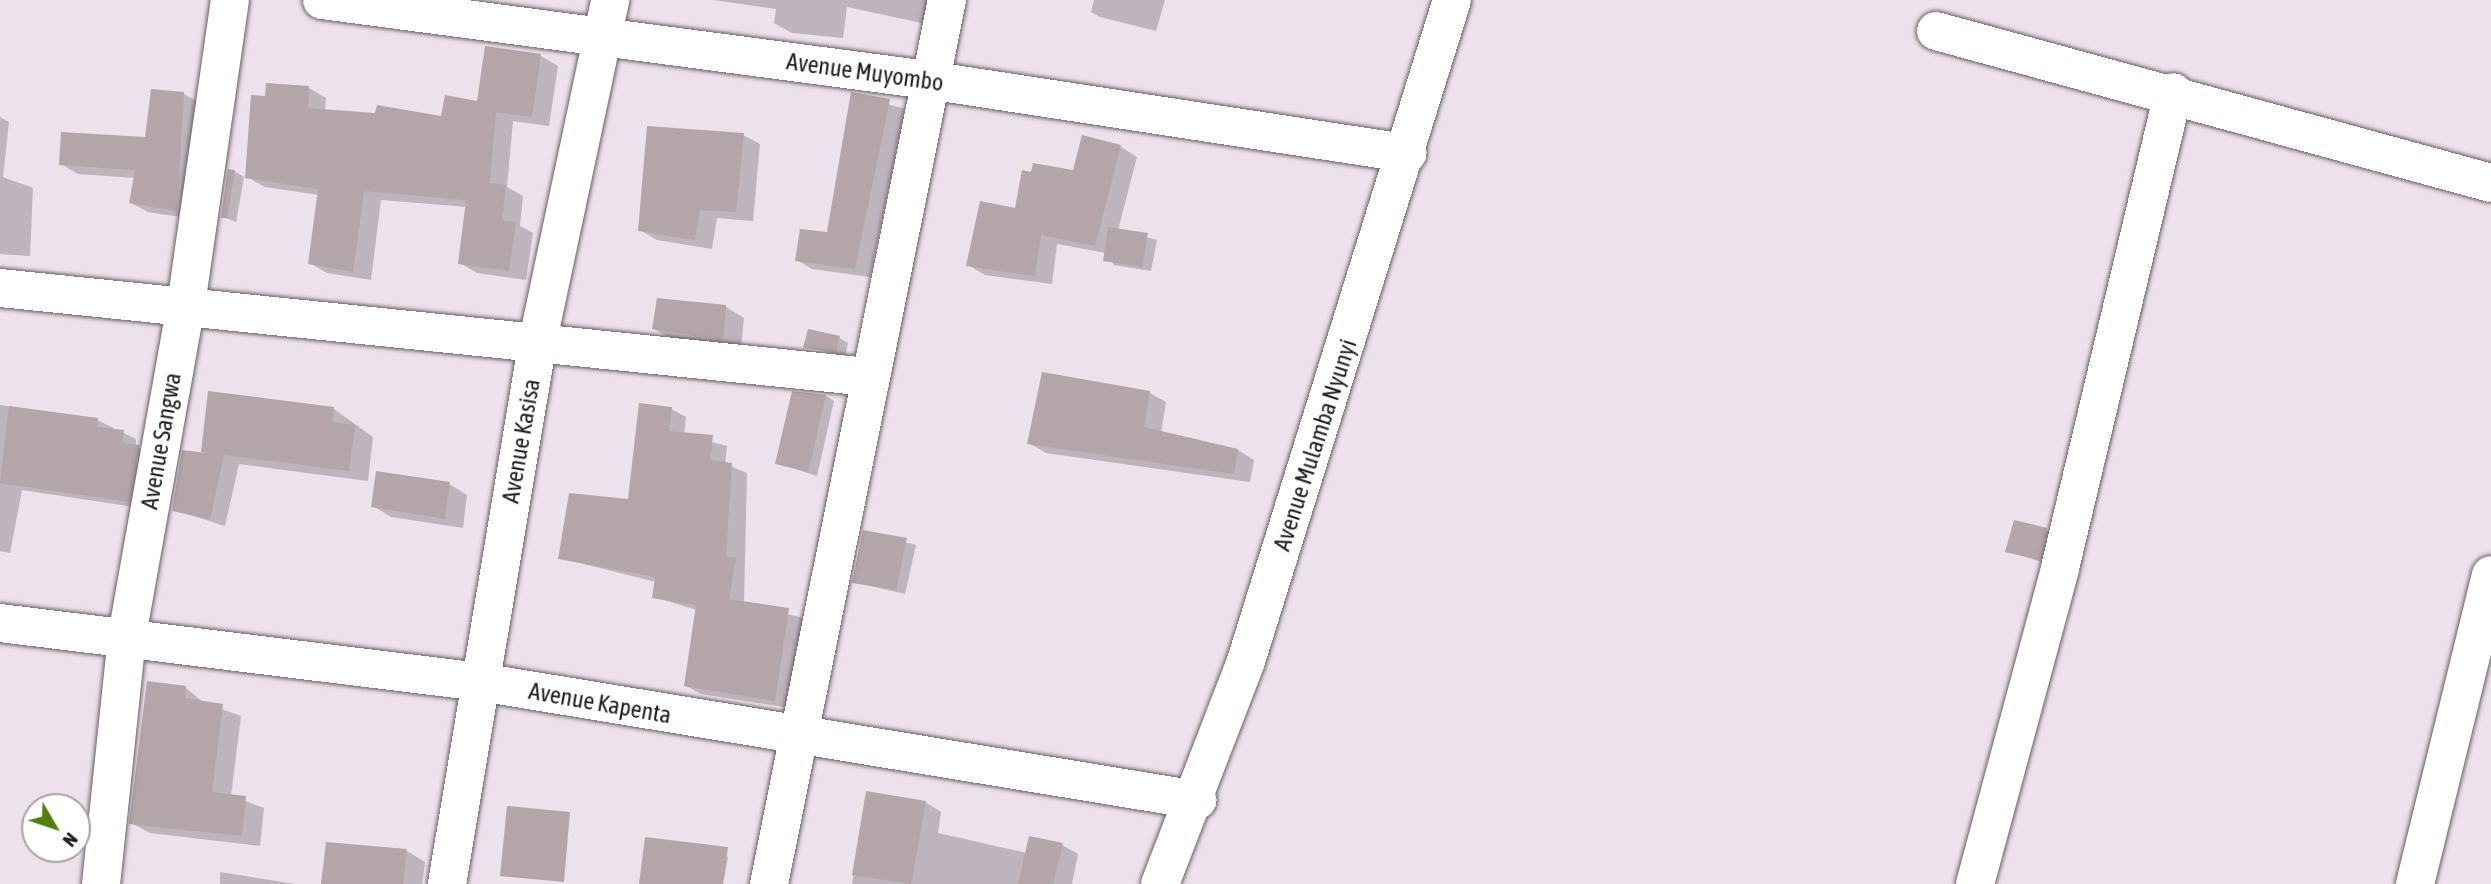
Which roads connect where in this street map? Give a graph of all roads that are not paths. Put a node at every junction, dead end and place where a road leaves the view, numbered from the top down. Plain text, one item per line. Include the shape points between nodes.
1 (230, 0) edge
2 (322, 0) edge
3 (610, 0) edge
4 (947, 0) edge
5 (1452, 0) edge
6 (1936, 31) dead end
7 (603, 37) junction
8 (928, 80) junction
9 (2174, 92) junction
10 (1407, 153) junction
11 (2491, 183) edge
12 (0, 288) edge
13 (186, 305) junction
14 (538, 340) junction
15 (869, 377) junction
16 (2491, 575) edge
17 (0, 623) edge
18 (127, 636) junction
19 (480, 682) junction
20 (794, 736) junction
21 (1197, 800) junction
22 (101, 884) edge
23 (447, 884) edge
24 (769, 884) edge
25 (1160, 884) edge
26 (1976, 884) edge
27 (2415, 884) edge

1 - 13 street, Avenue Sangwa
2 - 7 street, Avenue Muyombo
3 - 7 street, Avenue Kasisa
4 - 8 street
5 - 10 street, Avenue Mulamba Nyunyi
6 - 9 street
7 - 8 street, Avenue Muyombo
7 - 14 street, Avenue Kasisa
8 - 10 street, Avenue Muyombo
8 - 15 street
9 - 11 street
9 - 26 street via 2060,568
10 - 21 street, Avenue Mulamba Nyunyi
12 - 13 street
13 - 14 street
13 - 18 street, Avenue Sangwa
14 - 15 street
14 - 19 street, Avenue Kasisa
15 - 20 street
16 - 27 street
17 - 18 street, Avenue Kapenta
18 - 19 street, Avenue Kapenta
18 - 22 street, Avenue Sangwa
19 - 20 street, Avenue Kapenta
19 - 23 street, Avenue Kasisa
20 - 21 street, Avenue Kapenta
20 - 24 street
21 - 25 street, Avenue Mulamba Nyunyi

